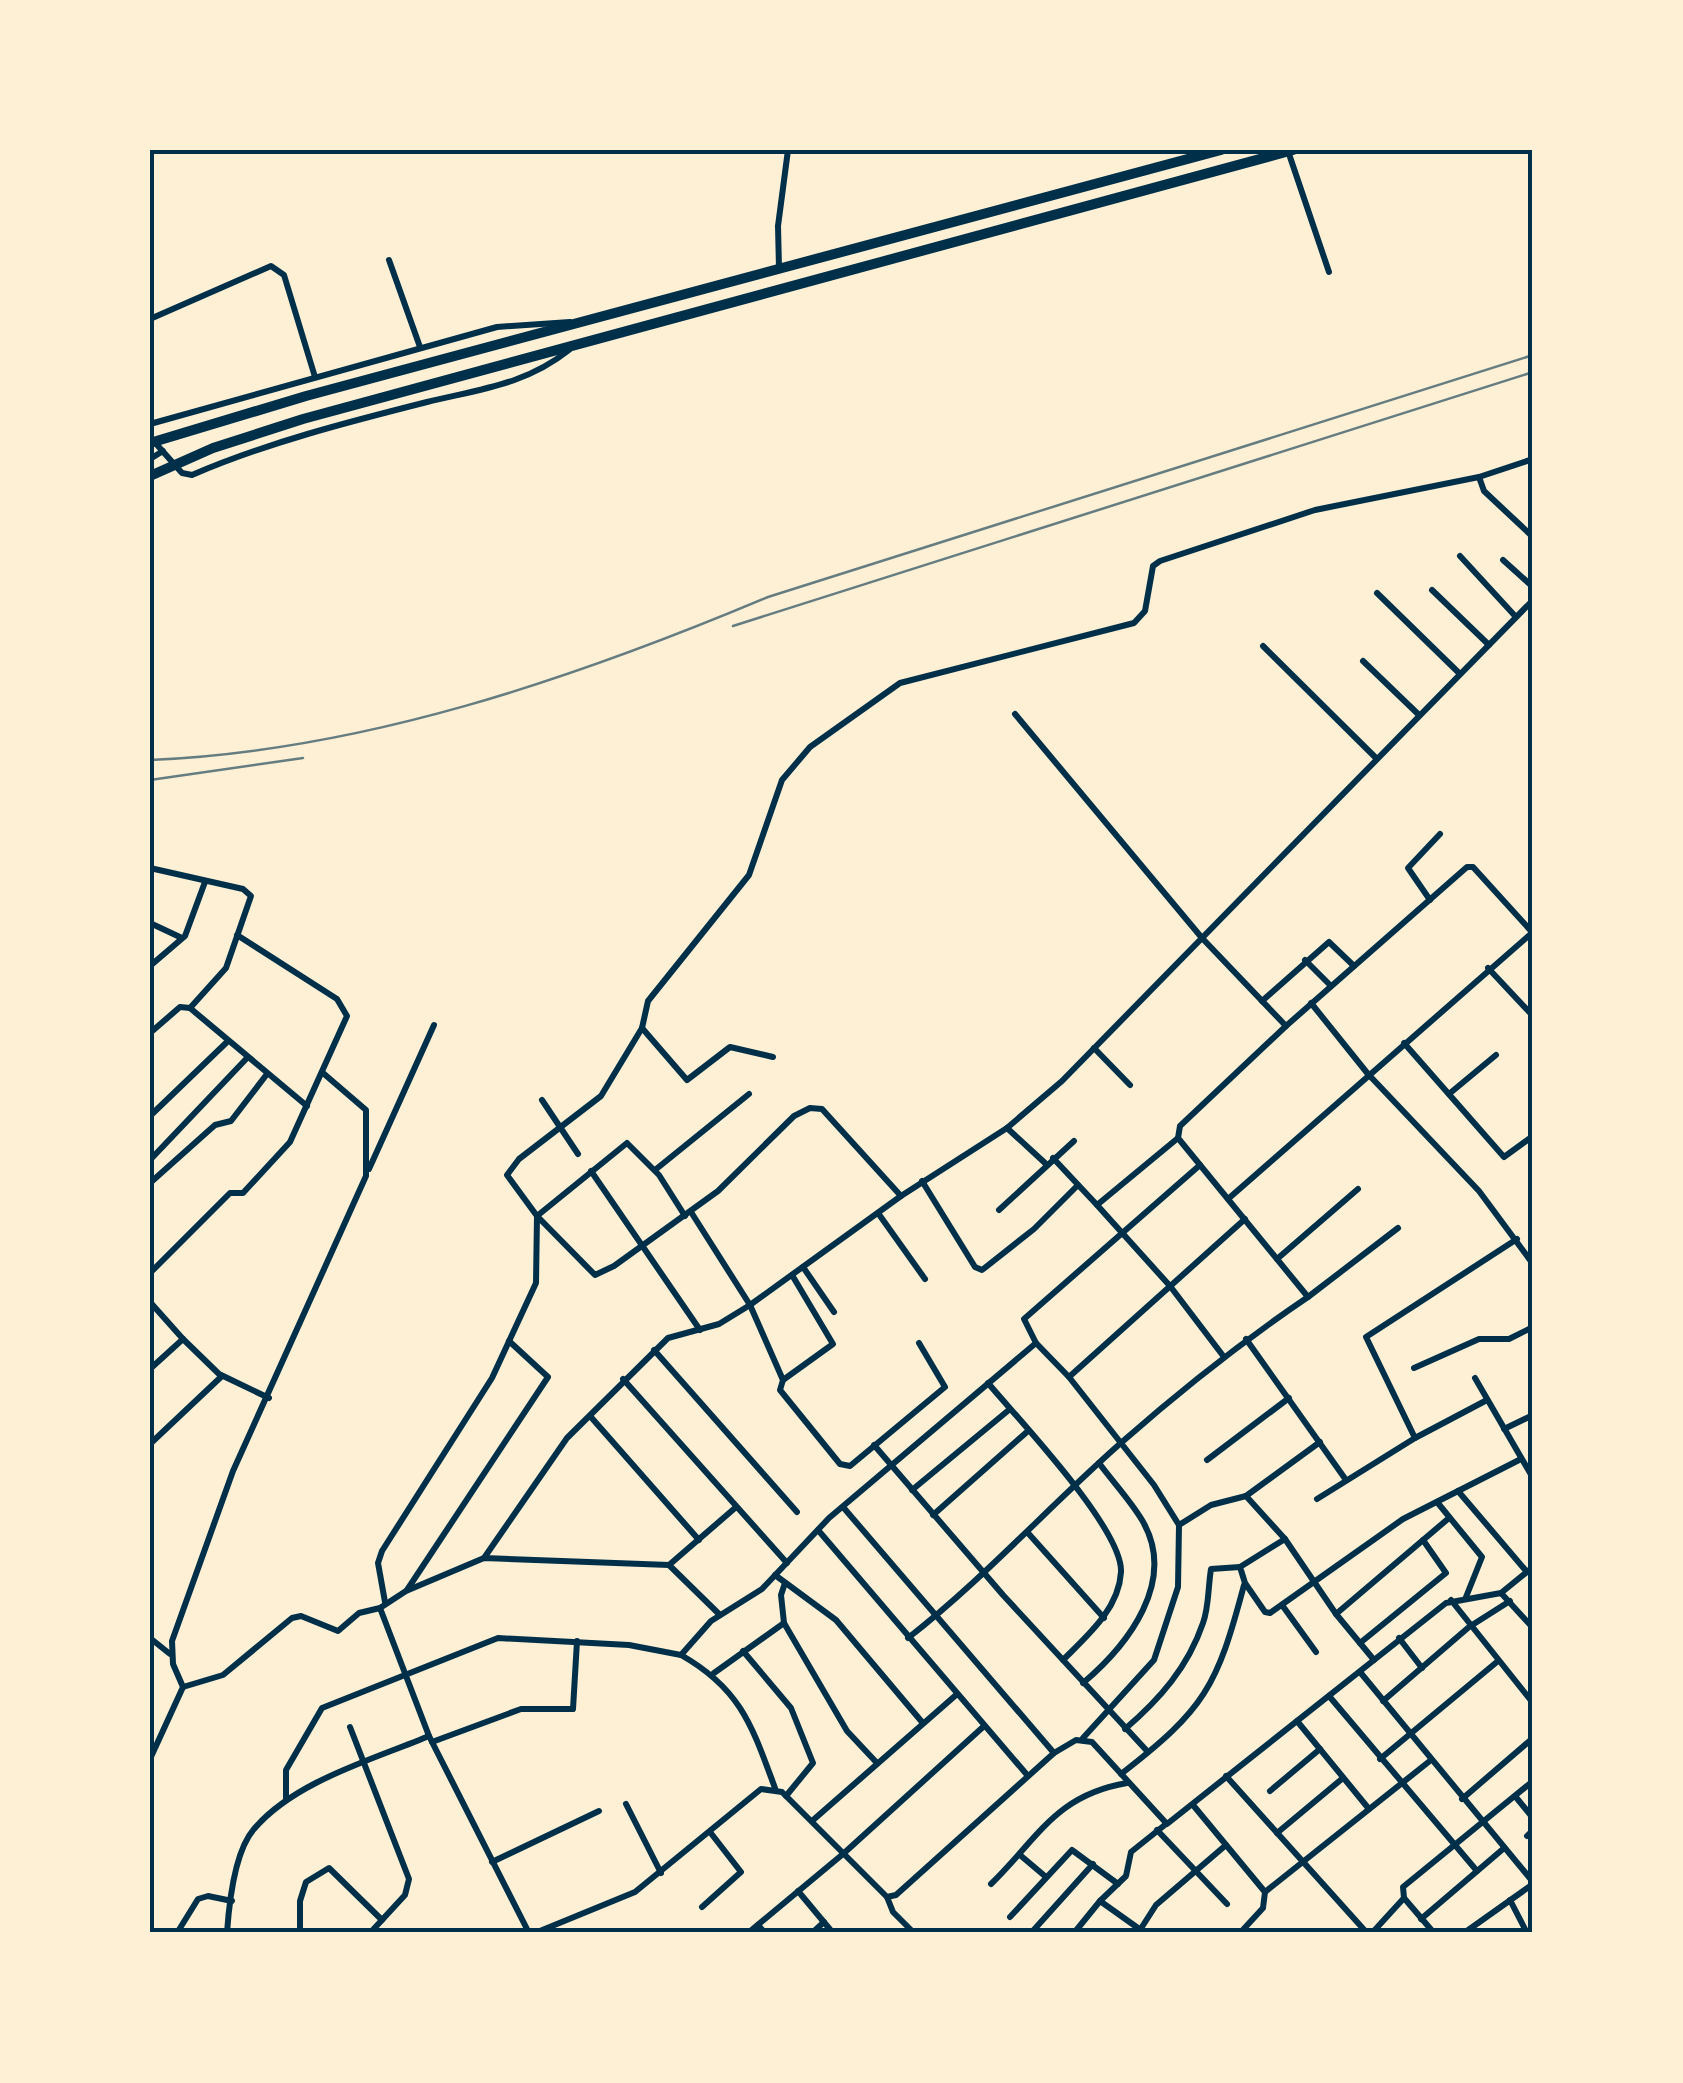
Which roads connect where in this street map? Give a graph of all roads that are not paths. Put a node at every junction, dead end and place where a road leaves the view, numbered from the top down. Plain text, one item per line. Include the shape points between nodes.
1 (788, 150) edge
2 (1221, 150) edge
3 (1242, 150) edge
4 (1291, 151) edge
5 (1246, 162) junction
6 (389, 260) dead end
7 (779, 270) junction
8 (1329, 272) dead end
9 (150, 319) edge
10 (583, 323) junction
11 (578, 343) junction
12 (420, 347) junction
13 (315, 378) junction
14 (150, 424) edge
15 (150, 440) edge
16 (163, 451) junction
17 (1533, 458) edge
18 (150, 459) edge
19 (150, 476) edge
20 (1478, 477) junction
21 (1533, 537) edge
22 (1460, 556) dead end
23 (1502, 560) dead end
24 (1533, 587) edge
25 (1432, 590) dead end
26 (1377, 593) dead end
27 (1533, 600) edge
28 (1516, 616) junction
29 (1489, 645) junction
30 (1263, 646) dead end
31 (1363, 661) dead end
32 (1459, 674) junction
33 (1015, 714) dead end
34 (1418, 714) junction
35 (1376, 758) junction
36 (1440, 834) dead end
37 (150, 868) edge
38 (205, 882) junction
39 (1430, 900) junction
40 (150, 923) edge
41 (1532, 932) edge
42 (237, 934) junction
43 (182, 938) junction
44 (1202, 938) junction
45 (1305, 960) junction
46 (150, 966) edge
47 (1354, 966) junction
48 (1488, 968) junction
49 (1331, 986) junction
50 (1262, 1001) junction
51 (1312, 1003) junction
52 (190, 1008) junction
53 (1533, 1016) edge
54 (434, 1025) dead end
55 (1286, 1026) junction
56 (642, 1028) junction
57 (150, 1033) edge
58 (227, 1042) junction
59 (1404, 1043) junction
60 (1094, 1048) junction
61 (1496, 1055) dead end
62 (247, 1058) junction
63 (773, 1058) dead end
64 (323, 1073) junction
65 (267, 1074) junction
66 (1368, 1074) junction
67 (1130, 1085) dead end
68 (750, 1094) dead end
69 (1448, 1094) junction
70 (542, 1100) dead end
71 (307, 1106) junction
72 (150, 1116) edge
73 (560, 1128) junction
74 (1007, 1128) junction
75 (1533, 1136) edge
76 (1178, 1138) junction
77 (1074, 1141) dead end
78 (578, 1154) dead end
79 (150, 1160) edge
80 (1049, 1160) junction
81 (1200, 1165) junction
82 (654, 1170) junction
83 (591, 1172) junction
84 (366, 1176) junction
85 (922, 1182) junction
86 (150, 1183) edge
87 (1078, 1184) junction
88 (1358, 1189) dead end
89 (901, 1196) junction
90 (1228, 1199) junction
91 (1097, 1205) junction
92 (999, 1210) dead end
93 (878, 1213) junction
94 (688, 1214) junction
95 (537, 1216) junction
96 (1244, 1219) junction
97 (1398, 1228) dead end
98 (1121, 1232) junction
99 (1517, 1239) junction
100 (641, 1247) junction
101 (1277, 1259) junction
102 (1533, 1264) edge
103 (803, 1267) junction
104 (150, 1273) edge
105 (792, 1275) junction
106 (925, 1279) dead end
107 (1170, 1286) junction
108 (1308, 1297) junction
109 (150, 1302) edge
110 (750, 1305) junction
111 (834, 1312) dead end
112 (1533, 1326) edge
113 (700, 1330) junction
114 (1246, 1339) junction
115 (183, 1340) junction
116 (509, 1342) junction
117 (919, 1343) dead end
118 (1036, 1343) junction
119 (654, 1350) junction
120 (1224, 1357) junction
121 (1414, 1368) dead end
122 (150, 1370) edge
123 (222, 1376) junction
124 (1069, 1377) junction
125 (1474, 1378) dead end
126 (622, 1379) junction
127 (783, 1380) junction
128 (988, 1383) junction
129 (269, 1398) junction
130 (1288, 1398) junction
131 (1487, 1400) junction
132 (1010, 1408) junction
133 (1533, 1415) edge
134 (590, 1416) junction
135 (1504, 1428) junction
136 (1028, 1431) junction
137 (1415, 1438) junction
138 (1320, 1442) junction
139 (1121, 1443) junction
140 (150, 1444) edge
141 (874, 1445) junction
142 (1521, 1459) junction
143 (1208, 1460) dead end
144 (1099, 1463) junction
145 (891, 1466) junction
146 (1533, 1478) edge
147 (1346, 1480) junction
148 (1076, 1488) junction
149 (912, 1490) junction
150 (1458, 1491) junction
151 (1246, 1496) junction
152 (1317, 1499) dead end
153 (1436, 1502) junction
154 (843, 1506) junction
155 (735, 1508) junction
156 (798, 1512) dead end
157 (933, 1514) junction
158 (1449, 1518) junction
159 (1179, 1525) junction
160 (818, 1530) junction
161 (1028, 1533) junction
162 (1285, 1539) junction
163 (700, 1540) junction
164 (1422, 1540) junction
165 (484, 1558) junction
166 (786, 1563) junction
167 (669, 1565) junction
168 (1240, 1567) junction
169 (1530, 1570) edge
170 (984, 1574) junction
171 (775, 1575) junction
172 (1317, 1582) junction
173 (785, 1583) junction
174 (1245, 1583) junction
175 (406, 1591) junction
176 (1502, 1593) junction
177 (1466, 1598) junction
178 (1452, 1600) junction
179 (1510, 1601) junction
180 (383, 1605) junction
181 (1282, 1605) junction
182 (1336, 1614) junction
183 (720, 1615) junction
184 (936, 1616) junction
185 (1104, 1619) junction
186 (784, 1623) junction
187 (1469, 1627) junction
188 (1533, 1628) edge
189 (150, 1638) edge
190 (908, 1638) junction
191 (1399, 1638) junction
192 (577, 1641) junction
193 (1360, 1643) junction
194 (743, 1651) junction
195 (1316, 1652) dead end
196 (171, 1654) junction
197 (681, 1655) junction
198 (1062, 1660) junction
199 (1374, 1660) junction
200 (1498, 1662) junction
201 (1422, 1668) junction
202 (407, 1672) junction
203 (1360, 1672) junction
204 (714, 1673) junction
205 (1084, 1683) junction
206 (183, 1687) junction
207 (956, 1695) junction
208 (1329, 1696) junction
209 (1384, 1702) junction
210 (1533, 1703) edge
211 (1106, 1708) junction
212 (922, 1722) junction
213 (1296, 1722) junction
214 (350, 1726) dead end
215 (983, 1727) junction
216 (1125, 1728) junction
217 (1409, 1734) junction
218 (1083, 1738) junction
219 (1533, 1738) edge
220 (431, 1739) junction
221 (1320, 1750) junction
222 (1148, 1752) junction
223 (1054, 1753) junction
224 (150, 1759) edge
225 (1380, 1759) junction
226 (1431, 1760) junction
227 (877, 1762) junction
228 (363, 1764) junction
229 (1120, 1774) junction
230 (1028, 1776) junction
231 (1226, 1776) junction
232 (1343, 1778) junction
233 (1533, 1781) edge
234 (1128, 1782) junction
235 (1400, 1784) junction
236 (776, 1788) junction
237 (1270, 1791) dead end
238 (786, 1796) junction
239 (1514, 1796) junction
240 (1462, 1799) junction
241 (286, 1800) junction
242 (626, 1804) dead end
243 (1193, 1805) junction
244 (1369, 1809) junction
245 (599, 1810) dead end
246 (1533, 1818) edge
247 (812, 1821) junction
248 (1166, 1824) junction
249 (1481, 1824) junction
250 (1158, 1830) junction
251 (710, 1832) junction
252 (1276, 1833) junction
253 (1226, 1845) junction
254 (1455, 1846) junction
255 (1504, 1849) junction
256 (843, 1854) junction
257 (1020, 1855) junction
258 (492, 1862) junction
259 (1302, 1862) junction
260 (1093, 1864) junction
261 (1195, 1871) junction
262 (1477, 1871) junction
263 (661, 1873) junction
264 (1046, 1877) junction
265 (1533, 1883) edge
266 (991, 1884) dead end
267 (1118, 1884) junction
268 (798, 1891) junction
269 (1265, 1892) junction
270 (887, 1896) junction
271 (1404, 1898) junction
272 (1100, 1900) junction
273 (1510, 1900) junction
274 (232, 1901) junction
275 (1227, 1904) dead end
276 (702, 1907) dead end
277 (1010, 1917) dead end
278 (1421, 1919) junction
279 (382, 1920) junction
280 (824, 1922) junction
281 (758, 1924) junction
282 (1142, 1931) edge
283 (177, 1933) edge
284 (227, 1933) edge
285 (300, 1933) edge
286 (370, 1933) edge
287 (532, 1933) edge
288 (554, 1933) edge
289 (582, 1933) edge
290 (748, 1933) edge
291 (765, 1933) edge
292 (812, 1933) edge
293 (833, 1933) edge
294 (914, 1933) edge
295 (1031, 1933) edge
296 (1074, 1933) edge
297 (1240, 1933) edge
298 (1370, 1933) edge
299 (1434, 1933) edge
300 (1464, 1933) edge
301 (1527, 1933) edge

1 - 7 street
2 - 7 highway
3 - 5 highway
4 - 5 highway
4 - 8 street
5 - 11 highway
6 - 12 street
7 - 10 highway
9 - 13 street via 277,268
10 - 12 street via 549,320
10 - 15 highway
11 - 16 street via 543,370 498,388 258,450 192,475
11 - 19 highway via 213,448
12 - 13 street
13 - 14 street
15 - 16 street
16 - 18 street
17 - 20 street
20 - 21 street
20 - 56 street via 1315,510 1160,561 1134,623 900,683 876,696 810,747 782,780 749,875 648,1000
22 - 28 street
23 - 24 street
25 - 29 street
26 - 32 street
27 - 28 street
28 - 29 street
29 - 32 street
30 - 35 street
31 - 34 street
32 - 34 street
33 - 44 street
34 - 35 street
35 - 44 street
36 - 39 street via 1408,868
37 - 38 street
38 - 42 street via 250,894
38 - 43 street
39 - 41 street via 1471,866
39 - 47 street
40 - 43 street
41 - 48 street
42 - 52 street via 226,968
42 - 64 street via 345,1007
43 - 46 street
44 - 50 street
44 - 60 street
45 - 47 street via 1331,942
45 - 49 street
45 - 50 street
47 - 49 street
48 - 53 street
48 - 59 street
49 - 51 street
50 - 55 street
51 - 55 street
51 - 66 street
52 - 57 street via 180,1007
52 - 58 street
54 - 84 street
55 - 76 street via 1180,1126
56 - 63 street via 687,1080 730,1046
56 - 73 street via 607,1090
58 - 62 street
58 - 72 street
59 - 66 street
59 - 69 street
60 - 67 street
60 - 74 street
61 - 69 street
62 - 65 street
62 - 79 street
64 - 71 street
64 - 84 street via 366,1110
65 - 71 street
65 - 86 street via 232,1121 215,1125
66 - 90 street
66 - 99 street
68 - 82 street
69 - 75 street via 1504,1157
70 - 73 street
71 - 104 street via 288,1146 243,1194 230,1194
73 - 78 street
73 - 95 street via 507,1175
74 - 80 street
74 - 85 street
76 - 81 street
76 - 91 street
77 - 80 street
80 - 87 street
80 - 92 street
81 - 90 street
81 - 98 street
82 - 83 street via 627,1143
82 - 94 street
83 - 95 street
83 - 100 street
84 - 129 street
85 - 87 street via 982,1270
85 - 89 street
87 - 91 street
88 - 101 street
89 - 93 street
89 - 94 street via 815,1107 794,1116
90 - 96 street
91 - 98 street
93 - 103 street
93 - 106 street
94 - 100 street
94 - 110 street
95 - 100 street via 594,1275
95 - 116 street via 536,1284
96 - 101 street
96 - 107 street
97 - 108 street
98 - 107 street
98 - 118 street via 1024,1319
99 - 102 street
99 - 137 street via 1366,1337
100 - 113 street
101 - 108 street
103 - 105 street
103 - 111 street
105 - 110 street
105 - 127 street via 833,1344
107 - 120 street
107 - 124 street
108 - 114 street
109 - 115 street
110 - 113 street
110 - 127 street
112 - 121 street via 1510,1338 1479,1339
113 - 119 street via 674,1334
114 - 120 street
114 - 130 street
115 - 122 street
115 - 123 street
116 - 175 street via 548,1377
116 - 180 street via 488,1388 382,1551
117 - 141 street via 945,1387
118 - 124 street
118 - 128 street
119 - 126 street
119 - 156 street
120 - 139 street
123 - 129 street
123 - 140 street
124 - 139 street
125 - 131 street
126 - 134 street
126 - 155 street
127 - 141 street via 780,1390 840,1464 850,1466
128 - 132 street
128 - 145 street
129 - 196 street via 233,1471
130 - 138 street
130 - 143 street
131 - 135 street
131 - 137 street
132 - 136 street
132 - 149 street
133 - 135 street
134 - 163 street
134 - 165 street via 567,1438
135 - 142 street
136 - 148 street
136 - 157 street
137 - 147 street
138 - 147 street
138 - 151 street
139 - 144 street
139 - 159 street
141 - 145 street
142 - 146 street
142 - 150 street
144 - 148 street
144 - 205 street via 1143,1522 1153,1558 1138,1622
145 - 149 street
145 - 154 street
147 - 152 street
148 - 161 street
148 - 185 street via 1109,1533 1120,1562
149 - 157 street
150 - 153 street
150 - 169 street
151 - 159 street via 1211,1505
151 - 162 street
153 - 158 street
153 - 172 street
154 - 160 street
154 - 184 street
155 - 163 street
155 - 166 street
157 - 170 street
158 - 164 street
158 - 177 street via 1482,1558
159 - 211 street via 1170,1622 1154,1660
160 - 166 street
160 - 190 street
161 - 170 street
161 - 185 street
162 - 168 street
162 - 172 street
163 - 167 street
164 - 182 street
164 - 193 street via 1446,1573
165 - 167 street
165 - 175 street
166 - 171 street
167 - 183 street
168 - 174 street
168 - 216 street via 1211,1569 1203,1624 1186,1658 1163,1697
169 - 176 street
170 - 184 street
170 - 198 street
171 - 173 street
171 - 183 street
172 - 181 street
172 - 182 street
173 - 186 street
173 - 212 street via 836,1620
174 - 181 street via 1265,1612
174 - 222 street via 1212,1683 1192,1712
175 - 180 street
176 - 177 street
176 - 179 street
177 - 178 street
178 - 187 street
178 - 191 street
179 - 187 street
179 - 188 street
180 - 202 street
180 - 206 street via 338,1632 292,1618 223,1675
181 - 195 street
182 - 193 street
183 - 197 street
184 - 190 street
184 - 223 street
185 - 198 street
186 - 194 street
186 - 227 street via 847,1731
187 - 200 street
187 - 201 street
189 - 196 street
190 - 207 street
191 - 199 street
191 - 201 street
192 - 197 street
192 - 202 street via 498,1638
192 - 220 street via 573,1710 521,1708
193 - 199 street
194 - 204 street
194 - 238 street via 791,1708 813,1763
196 - 206 street
197 - 204 street
198 - 205 street
199 - 203 street
200 - 210 street
200 - 217 street
201 - 209 street
202 - 220 street
202 - 241 street via 317,1712 286,1770
203 - 208 street
203 - 209 street
204 - 236 street via 751,1723
205 - 211 street
206 - 224 street
207 - 212 street
207 - 215 street
208 - 213 street
208 - 225 street
209 - 217 street
211 - 216 street
211 - 218 street
212 - 227 street
213 - 221 street
213 - 231 street
214 - 228 street
215 - 230 street
215 - 256 street
216 - 222 street
217 - 225 street
217 - 226 street
218 - 223 street
218 - 229 street
219 - 240 street
220 - 228 street
220 - 258 street
221 - 232 street
221 - 237 street
222 - 229 street
223 - 230 street
225 - 235 street
226 - 235 street
226 - 240 street
227 - 247 street
228 - 241 street
228 - 279 street via 408,1870 405,1895
229 - 234 street
230 - 270 street via 896,1895
231 - 243 street
231 - 252 street
232 - 244 street
232 - 252 street
233 - 239 street
234 - 248 street
234 - 257 street via 1062,1806
235 - 244 street
235 - 254 street
236 - 238 street
236 - 251 street via 761,1789
238 - 247 street
239 - 246 street
239 - 249 street
240 - 249 street
241 - 274 street via 247,1840
242 - 263 street
243 - 248 street
243 - 253 street
244 - 259 street
245 - 258 street
247 - 256 street
248 - 250 street
249 - 254 street
249 - 255 street
250 - 261 street
250 - 267 street via 1131,1852 1128,1873
251 - 263 street
251 - 276 street via 741,1872
252 - 259 street
253 - 261 street
253 - 269 street
254 - 262 street
254 - 271 street via 1404,1887
255 - 262 street
255 - 265 street
256 - 268 street
256 - 270 street
257 - 264 street
257 - 266 street
258 - 287 street
259 - 269 street
259 - 298 street
260 - 264 street via 1072,1850
260 - 267 street
260 - 295 street
261 - 275 street
261 - 282 street via 1156,1904
262 - 278 street
263 - 287 street via 635,1892
264 - 277 street
265 - 273 street
267 - 272 street
268 - 280 street
268 - 281 street
269 - 297 street via 1263,1908
270 - 294 street via 892,1912
271 - 278 street
271 - 298 street
272 - 282 street
272 - 296 street
273 - 300 street
273 - 301 street
274 - 283 street via 198,1899
274 - 284 street
278 - 299 street
279 - 285 street via 329,1868 306,1882
279 - 286 street
280 - 292 street
280 - 293 street
281 - 290 street
281 - 291 street
288 - 289 street

